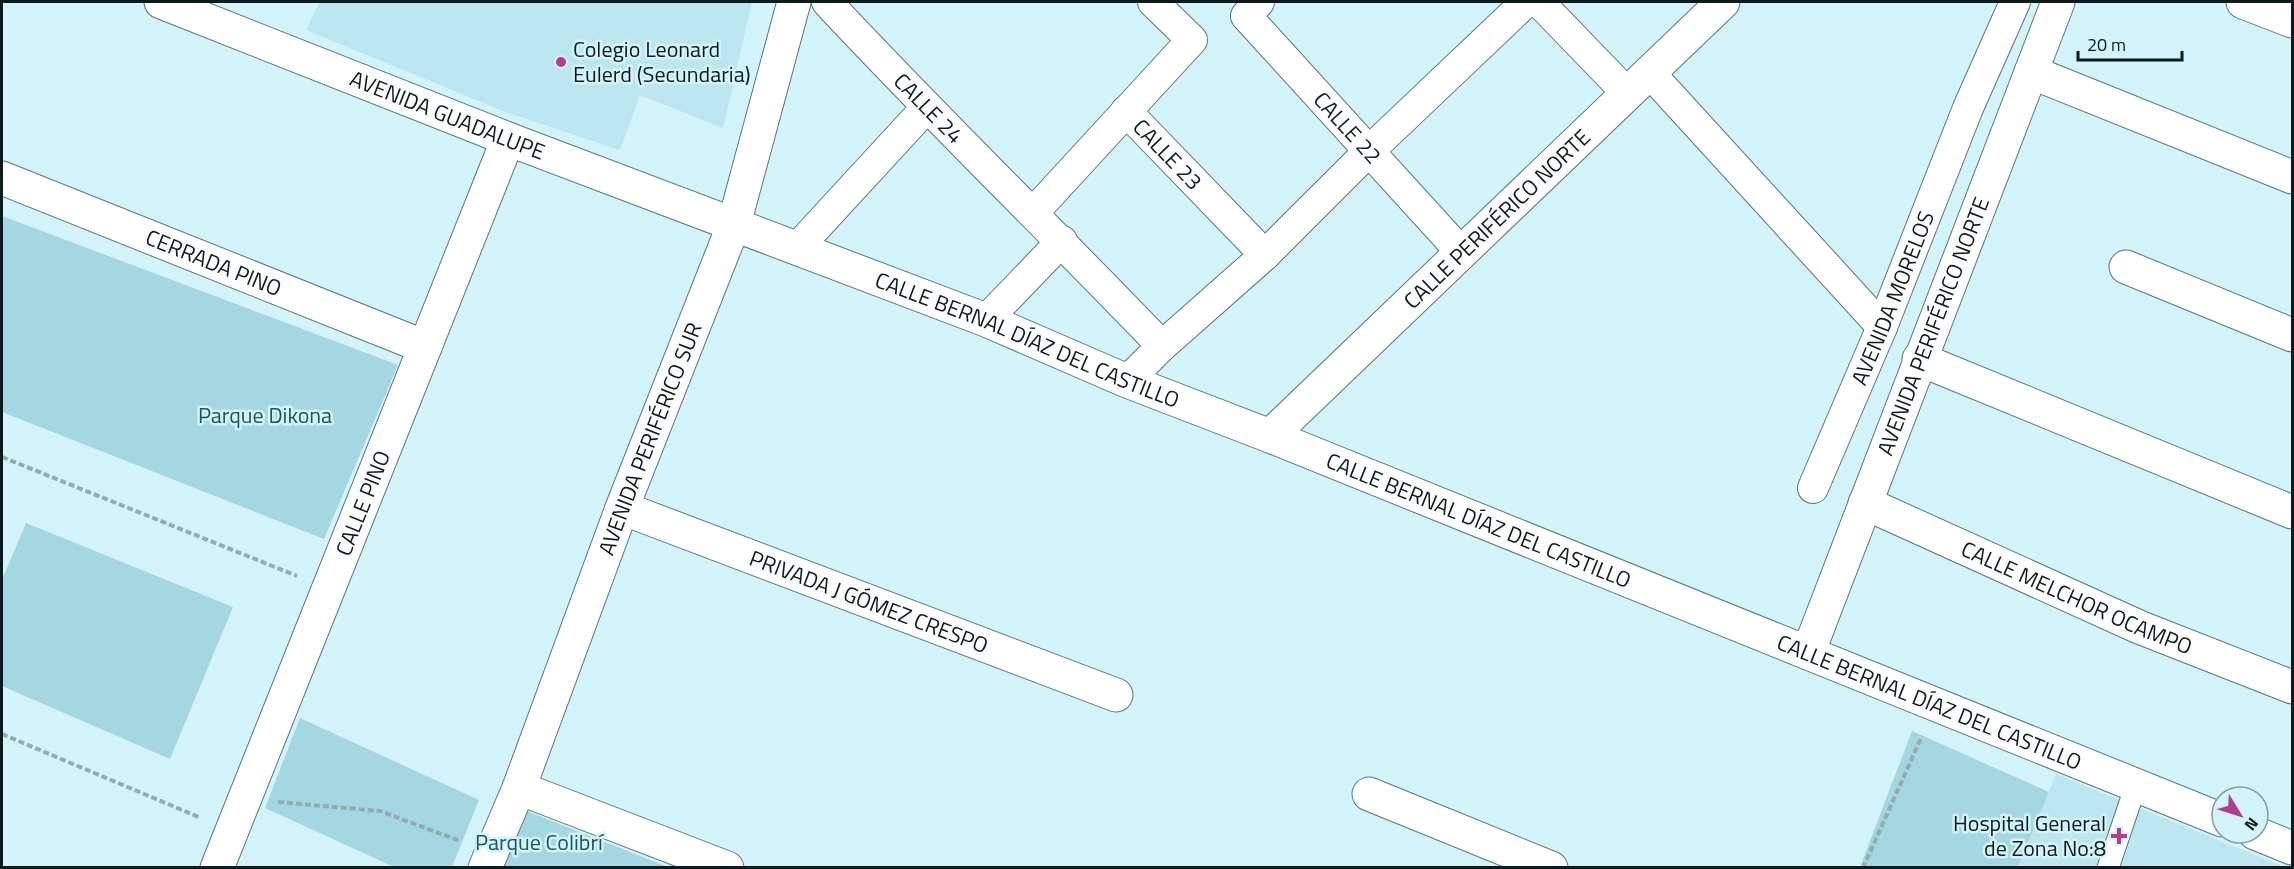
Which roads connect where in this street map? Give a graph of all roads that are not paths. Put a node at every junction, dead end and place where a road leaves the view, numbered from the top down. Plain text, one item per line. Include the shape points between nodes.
1 (161, 2) edge
2 (794, 2) edge
3 (826, 2) edge
4 (1153, 2) edge
5 (1259, 2) edge
6 (1526, 2) edge
7 (1539, 2) edge
8 (1723, 2) edge
9 (2058, 2) edge
10 (2243, 2) edge
11 (2004, 8) edge
12 (2292, 21) edge
13 (2031, 72) junction
14 (1638, 83) junction
15 (926, 108) junction
16 (1968, 108) junction
17 (1125, 111) junction
18 (2009, 133) junction
19 (508, 139) junction
20 (1368, 152) junction
21 (2292, 177) edge
22 (2, 178) edge
23 (1033, 213) junction
24 (734, 224) junction
25 (1062, 241) junction
26 (798, 248) junction
27 (1461, 252) junction
28 (1265, 255) junction
29 (2126, 267) dead end
30 (986, 320) junction
31 (1882, 327) junction
32 (2292, 335) edge
33 (1162, 346) junction
34 (425, 347) junction
35 (1919, 359) junction
36 (1127, 381) junction
37 (1270, 436) junction
38 (1813, 489) dead end
39 (1865, 503) junction
40 (622, 508) junction
41 (2292, 512) edge
42 (1808, 653) junction
43 (2292, 687) edge
44 (1116, 695) dead end
45 (2136, 785) junction
46 (519, 788) junction
47 (1369, 794) dead end
48 (2210, 815) edge
49 (2270, 839) edge
50 (2292, 848) edge
51 (488, 860) edge
52 (217, 867) edge
53 (727, 867) edge
54 (1551, 867) edge
55 (2108, 867) edge

1 - 19 street, AVENIDA GUADALUPE
2 - 24 street, AVENIDA PERIFÉRICO SUR
3 - 15 street, CALLE 24
4 - 17 street, CALLE 23 via 1192,40
5 - 20 street, CALLE 22 via 1246,16
6 - 20 street
7 - 14 street
8 - 14 street, CALLE PERIFÉRICO NORTE
9 - 13 street, AVENIDA PERIFÉRICO NORTE
10 - 12 street
11 - 16 street, AVENIDA MORELOS
13 - 18 street, AVENIDA PERIFÉRICO NORTE
13 - 21 street
14 - 27 street, CALLE PERIFÉRICO NORTE
14 - 31 street
15 - 23 street, CALLE 24
15 - 26 street
16 - 18 street
16 - 31 street, AVENIDA MORELOS
17 - 23 street
17 - 28 street, CALLE 23
18 - 35 street, AVENIDA PERIFÉRICO NORTE
19 - 24 street, AVENIDA GUADALUPE
19 - 34 street, CALLE PINO
20 - 27 street, CALLE 22
20 - 28 street
22 - 34 street, CERRADA PINO
23 - 25 street, CALLE 24
24 - 26 street, CALLE BERNAL DÍAZ DEL CASTILLO
24 - 40 street, AVENIDA PERIFÉRICO SUR
25 - 30 street
25 - 33 street, CALLE 24
26 - 30 street, CALLE BERNAL DÍAZ DEL CASTILLO
27 - 37 street, CALLE PERIFÉRICO NORTE
28 - 33 street
29 - 32 street
30 - 36 street, CALLE BERNAL DÍAZ DEL CASTILLO
31 - 38 street, AVENIDA MORELOS
33 - 36 street
34 - 52 street, CALLE PINO
35 - 39 street, AVENIDA PERIFÉRICO NORTE
35 - 41 street
36 - 37 street, CALLE BERNAL DÍAZ DEL CASTILLO
37 - 42 street, CALLE BERNAL DÍAZ DEL CASTILLO
39 - 42 street, AVENIDA PERIFÉRICO NORTE
39 - 43 street, CALLE MELCHOR OCAMPO via 2139,627
40 - 44 street, PRIVADA J GÓMEZ CRESPO
40 - 46 street, AVENIDA PERIFÉRICO SUR
42 - 45 street, CALLE BERNAL DÍAZ DEL CASTILLO
45 - 48 street, CALLE BERNAL DÍAZ DEL CASTILLO
45 - 55 lane
46 - 51 street, AVENIDA PERIFÉRICO SUR
46 - 53 street
47 - 54 street
49 - 50 street

